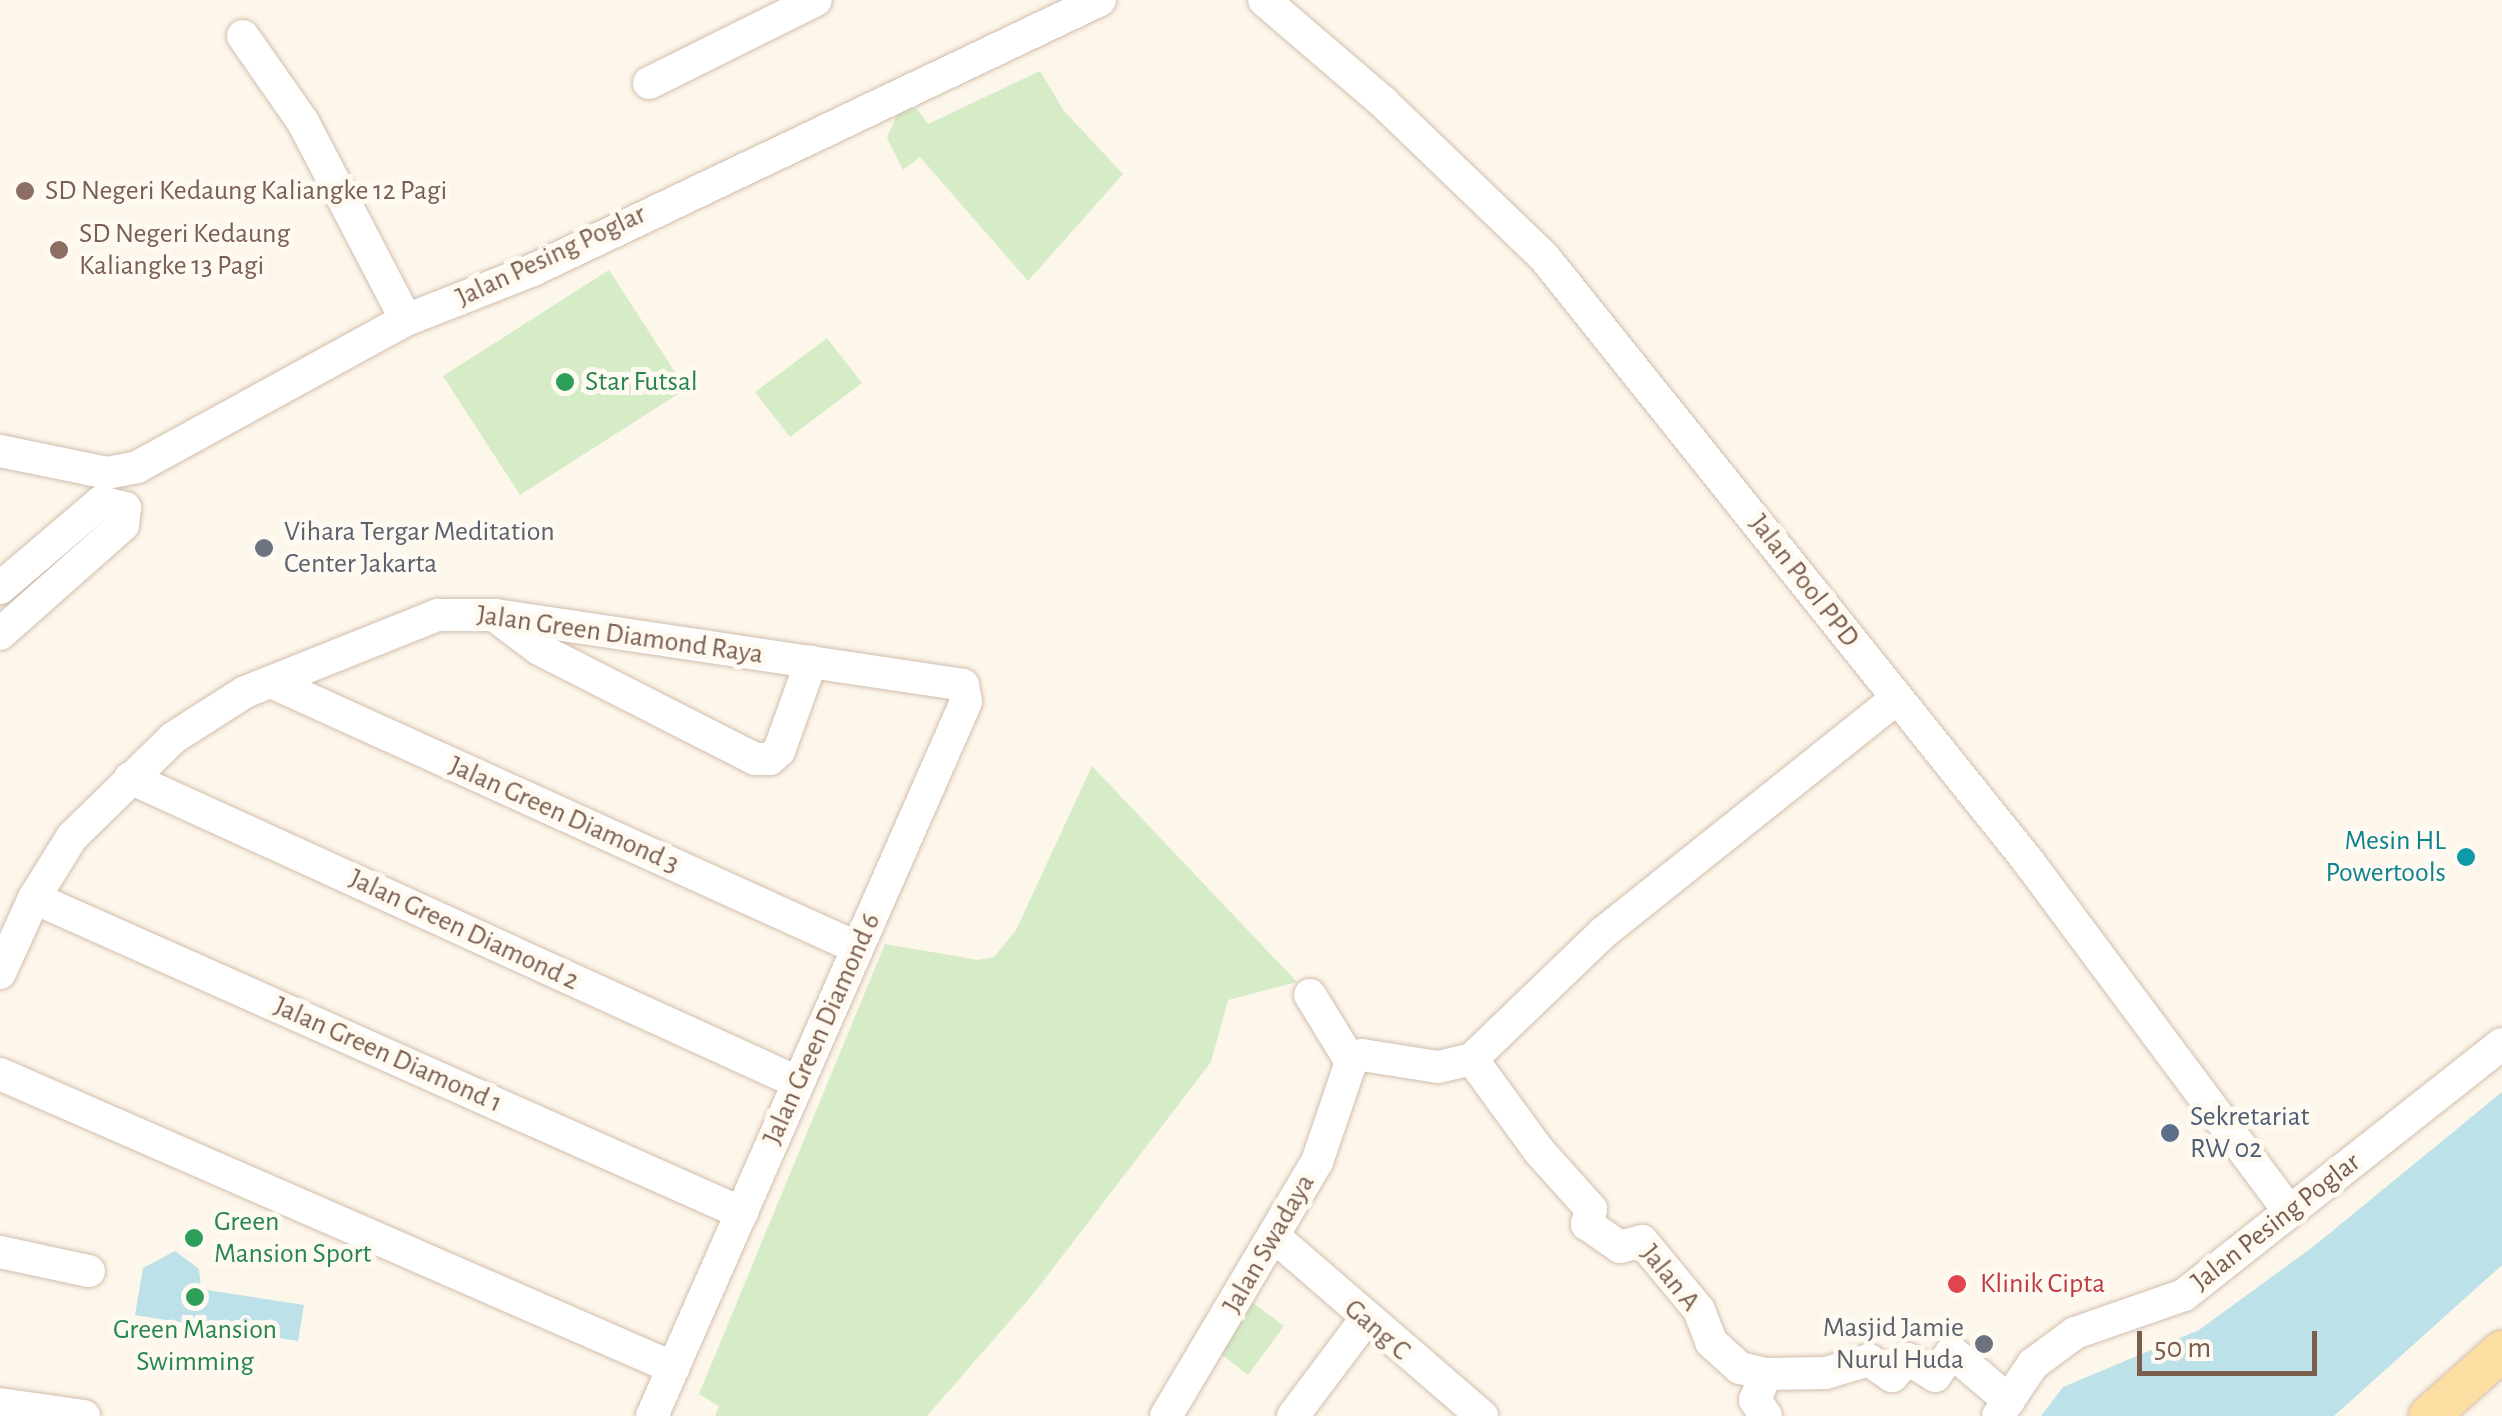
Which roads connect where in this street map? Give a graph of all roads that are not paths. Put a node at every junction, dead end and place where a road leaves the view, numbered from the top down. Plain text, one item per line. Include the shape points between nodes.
1 (816, 0) edge
2 (1100, 0) edge
3 (1264, 0) edge
4 (243, 36) dead end
5 (649, 83) dead end
6 (406, 320) junction
7 (0, 451) edge
8 (0, 588) edge
9 (496, 615) junction
10 (0, 634) edge
11 (810, 662) junction
12 (271, 682) junction
13 (967, 690) joint
14 (1895, 700) junction
15 (130, 778) junction
16 (34, 898) junction
17 (858, 948) junction
18 (0, 973) edge
19 (1310, 995) dead end
20 (2502, 1044) edge
21 (1472, 1060) junction
22 (1350, 1062) junction
23 (0, 1074) edge
24 (797, 1082) junction
25 (2289, 1211) junction
26 (742, 1212) junction
27 (1277, 1239) junction
28 (0, 1252) edge
29 (89, 1271) dead end
30 (1365, 1320) junction
31 (2502, 1351) edge
32 (674, 1368) junction
33 (1766, 1374) junction
34 (0, 1404) edge
35 (2004, 1408) edge
36 (84, 1416) edge
37 (652, 1416) edge
38 (1166, 1416) edge
39 (1293, 1416) edge
40 (1482, 1416) edge
41 (1766, 1416) edge
42 (2429, 1416) edge

1 - 5 street
2 - 6 street, Jalan Pesing Poglar via 533,270
3 - 14 street, Jalan Pool PPD via 1384,102 1544,257
4 - 6 street via 303,122
6 - 7 street, Jalan Pesing Poglar via 121,472
8 - 10 street via 101,502 125,508 123,525
9 - 11 street, Jalan Green Diamond Raya
9 - 11 street via 539,649 755,759 770,760 779,751
9 - 12 street, Jalan Green Diamond Raya via 438,616
11 - 13 street, Jalan Green Diamond Raya via 955,682
12 - 15 street, Jalan Green Diamond Raya via 195,722
12 - 17 street, Jalan Green Diamond 3
13 - 17 street, Jalan Green Diamond 6
14 - 21 street via 1618,920
14 - 25 street, Jalan Pool PPD via 2028,862
15 - 16 street, Jalan Green Diamond Raya via 72,837
15 - 24 street, Jalan Green Diamond 2
16 - 18 street, Jalan Green Diamond Raya
16 - 26 street, Jalan Green Diamond 1
17 - 24 street, Jalan Green Diamond 6
19 - 22 street
20 - 25 street, Jalan Pesing Poglar
21 - 22 street via 1438,1068 1362,1056
21 - 33 street, Jalan A via 1539,1152 1592,1209 1587,1224 1620,1246 1640,1238 1699,1310 1711,1342 1740,1368
22 - 27 street, Jalan Swadaya via 1325,1144
23 - 32 street
24 - 26 street, Jalan Green Diamond 6
25 - 35 street, Jalan Pesing Poglar via 2184,1295 2075,1333 2034,1364
26 - 32 street, Jalan Green Diamond 6
27 - 30 street, Gang C
27 - 38 street, Jalan Swadaya
28 - 29 street
30 - 39 street
30 - 40 street, Gang C
31 - 42 main road
32 - 37 street, Jalan Green Diamond 6
33 - 35 street, Jalan A via 1826,1373 1869,1360 1892,1376 1908,1358 1934,1376 1952,1352
33 - 41 street via 1755,1400
34 - 36 street

